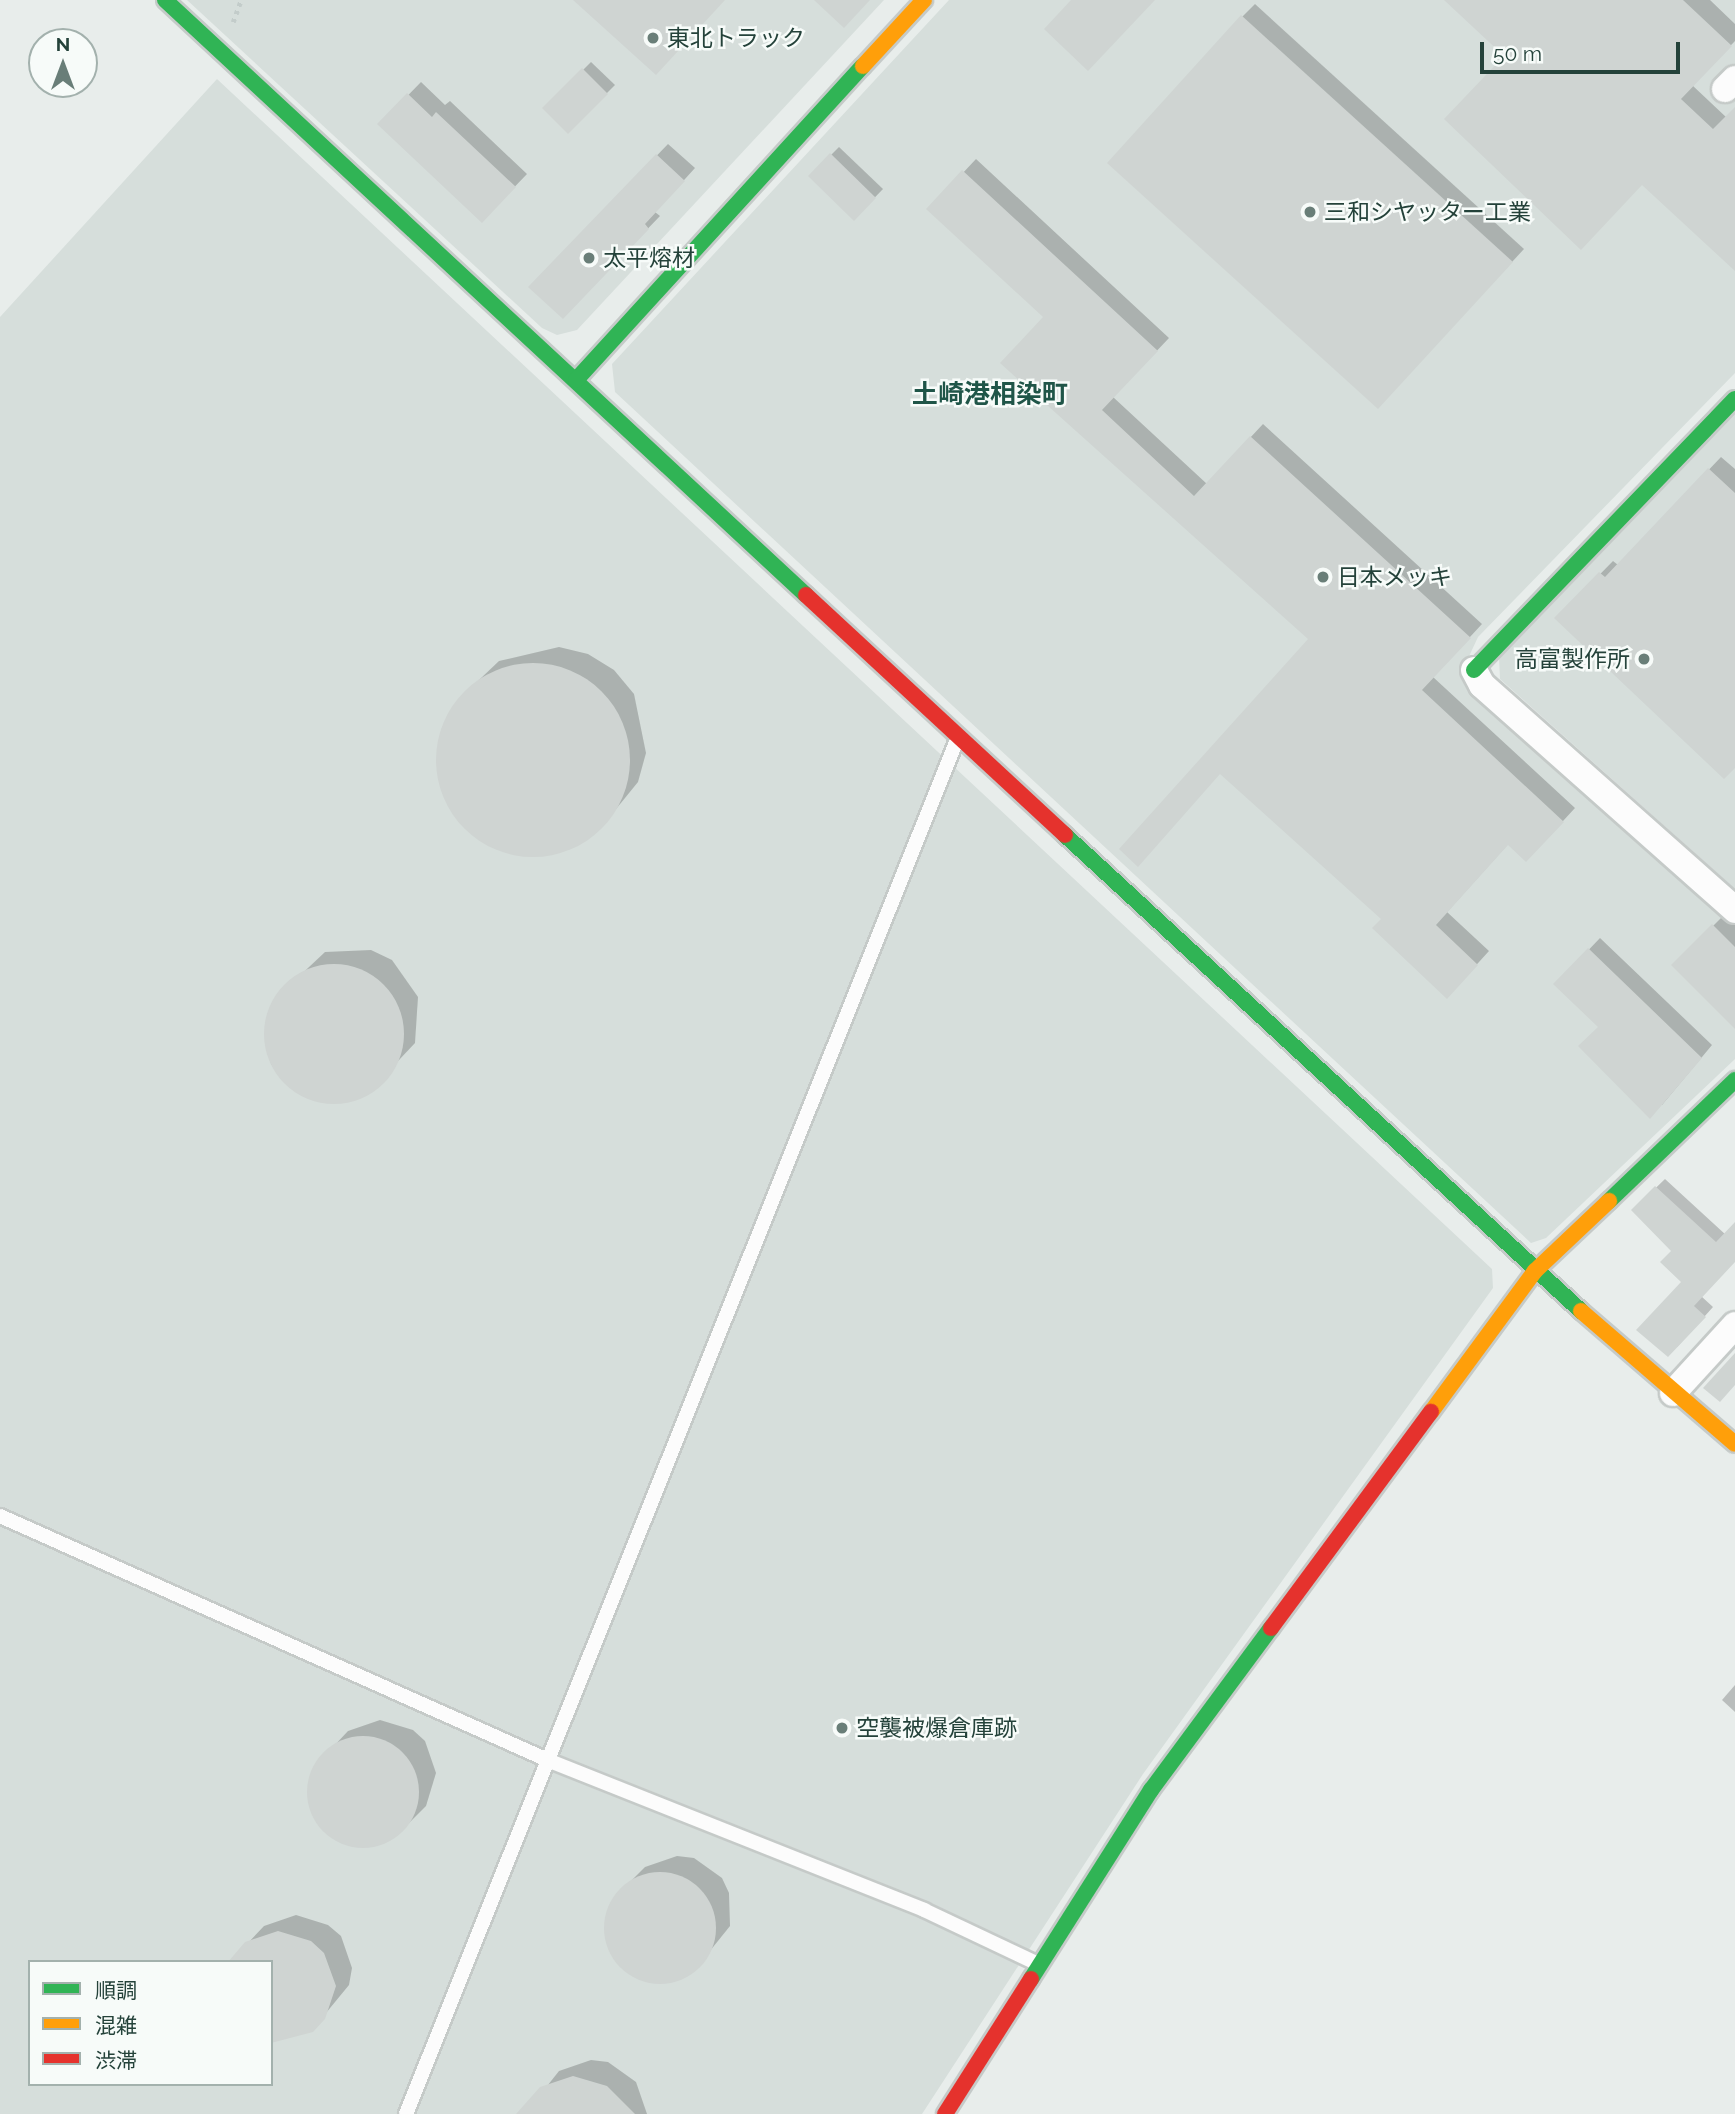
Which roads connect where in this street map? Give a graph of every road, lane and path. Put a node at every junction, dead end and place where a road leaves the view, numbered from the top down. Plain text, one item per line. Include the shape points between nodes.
1 (165, 0) edge
2 (924, 0) edge
3 (576, 380) junction
4 (1735, 399) edge
5 (1474, 670) joint
6 (958, 739) junction
7 (1735, 910) edge
8 (1735, 1080) edge
9 (1535, 1271) junction
10 (1735, 1325) edge
11 (1674, 1393) junction
12 (1735, 1444) edge
13 (0, 1516) edge
14 (550, 1761) junction
15 (1038, 1964) junction
16 (406, 2114) edge
17 (945, 2114) edge

1 - 3 street
2 - 3 street
3 - 6 street
4 - 5 street
5 - 7 street via 1482,685
6 - 9 street
6 - 14 lane
8 - 9 street
9 - 11 street
9 - 15 street via 1151,1790
10 - 11 street
11 - 12 street
13 - 14 lane
14 - 15 lane via 924,1910
14 - 16 lane
15 - 17 street

